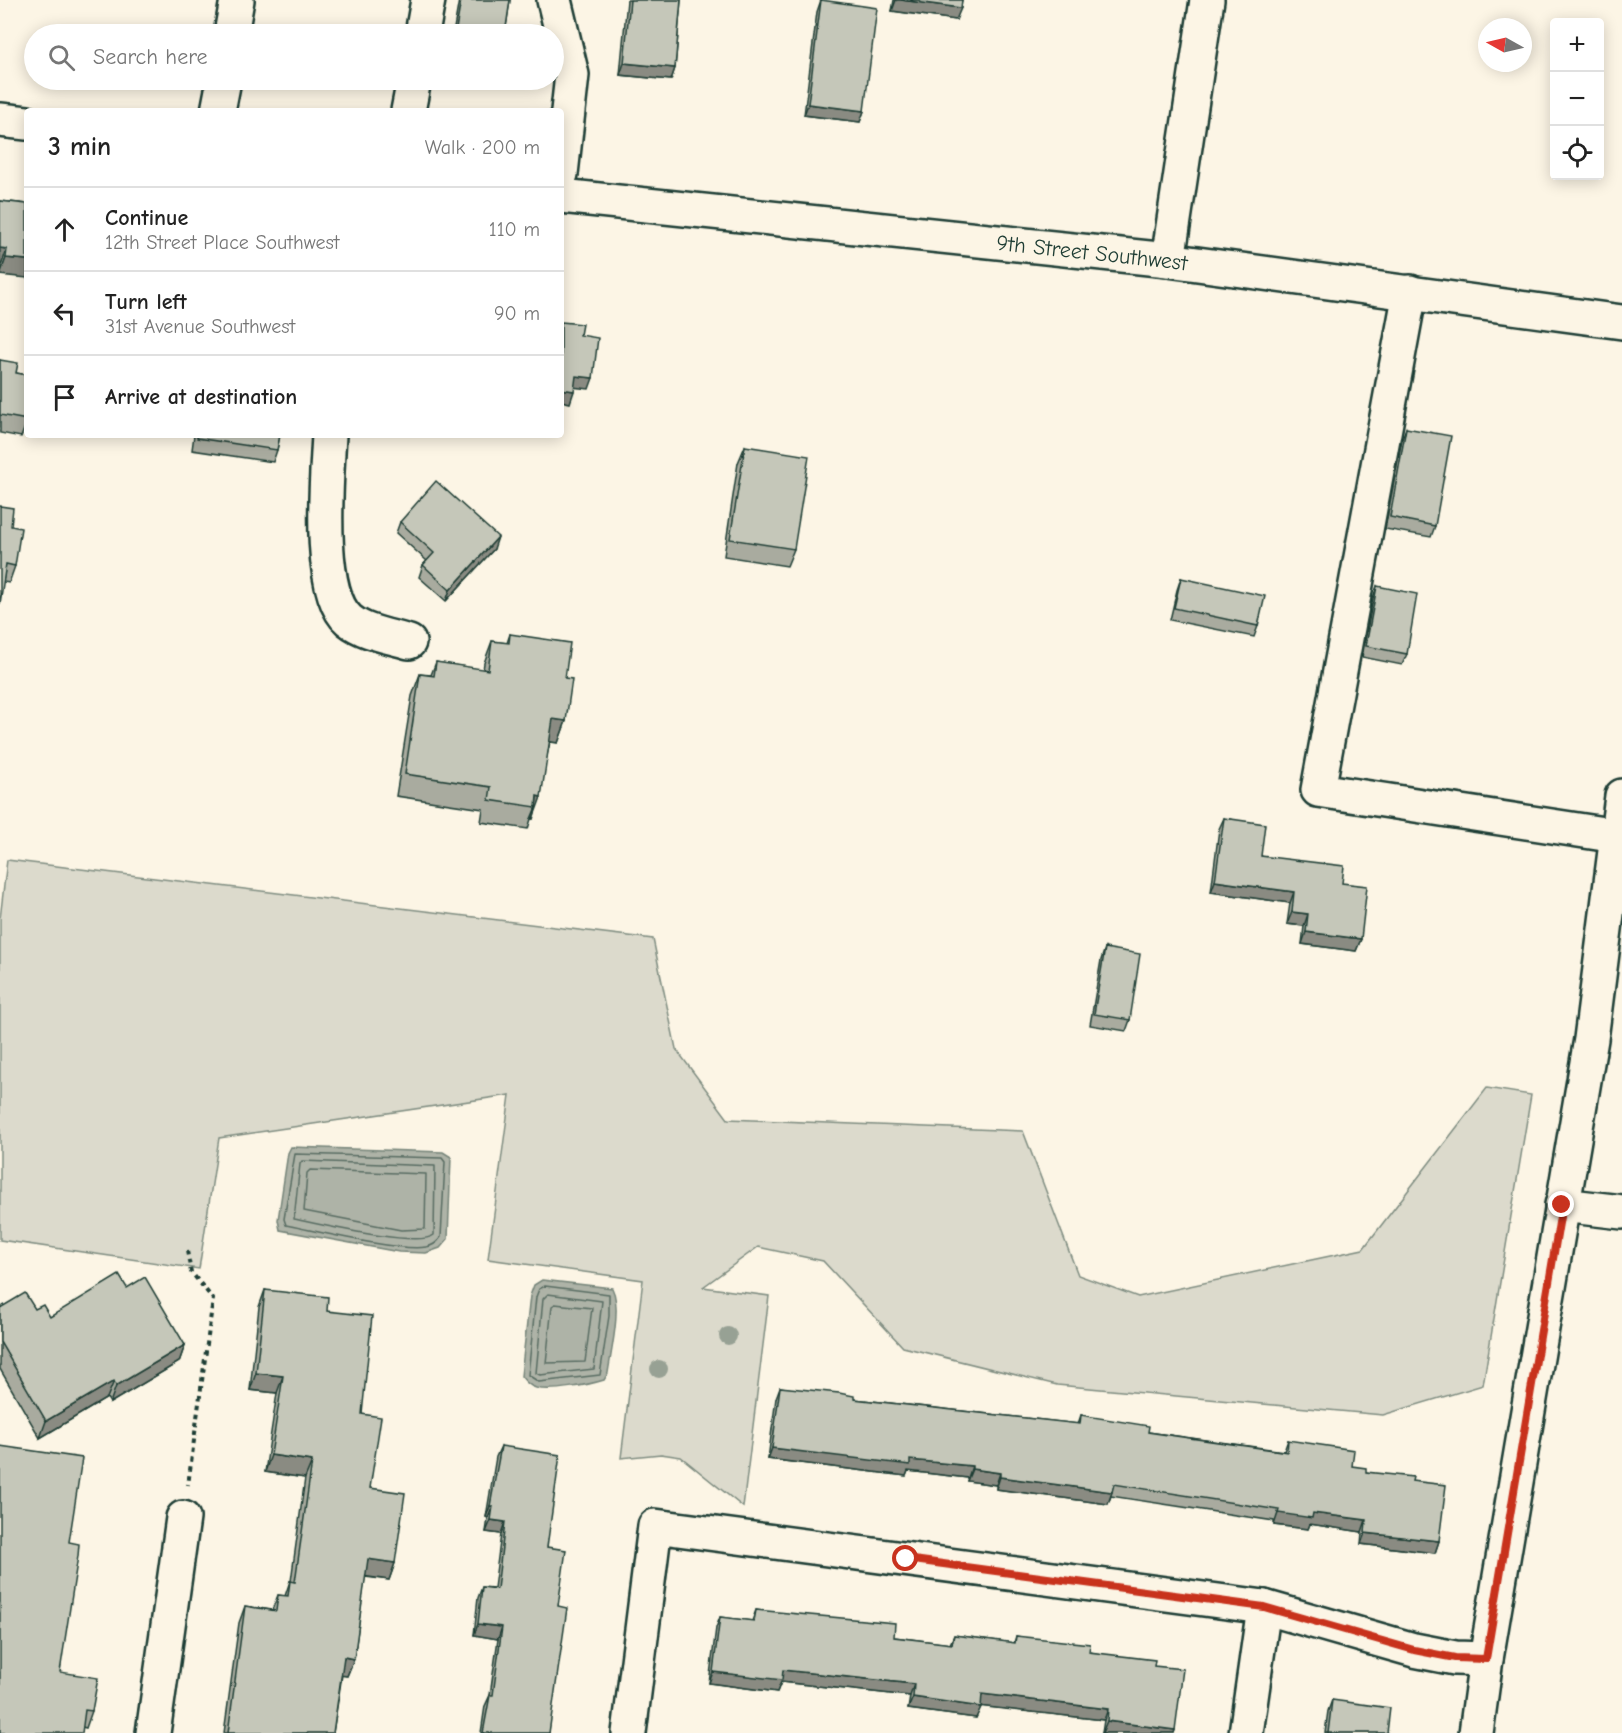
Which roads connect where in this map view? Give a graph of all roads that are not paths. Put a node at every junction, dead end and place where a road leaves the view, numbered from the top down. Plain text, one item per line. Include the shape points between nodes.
1 (237, 0) edge
2 (428, 0) edge
3 (554, 0) edge
4 (1207, 0) edge
5 (233, 24) edge
6 (424, 24) edge
7 (560, 24) edge
8 (564, 42) edge
9 (222, 90) edge
10 (412, 90) edge
11 (219, 108) edge
12 (409, 108) edge
13 (0, 120) edge
14 (24, 123) edge
15 (564, 147) edge
16 (564, 196) edge
17 (1168, 260) junction
18 (1410, 292) junction
19 (1622, 322) edge
20 (329, 438) edge
21 (409, 642) dead end
22 (1622, 796) edge
23 (1617, 836) junction
24 (1611, 976) edge
25 (1562, 1205) junction
26 (1622, 1212) edge
27 (183, 1518) road end
28 (1264, 1607) junction
29 (1486, 1659) junction
30 (153, 1733) edge
31 (629, 1733) edge
32 (1246, 1733) edge
33 (1476, 1733) edge

1 - 5 street
2 - 6 street
3 - 7 street
4 - 17 street
8 - 15 street via 572,75
9 - 11 street
10 - 12 street
13 - 14 street
16 - 17 street, 9th Street Southwest
17 - 18 street, 9th Street Southwest
18 - 19 street, 9th Street Southwest
18 - 23 street via 1318,790
20 - 21 street via 327,562 334,596 346,618 360,628
22 - 23 street
23 - 24 street
24 - 25 street
25 - 26 street
25 - 29 street
27 - 30 street
28 - 29 street via 1414,1650
28 - 31 street via 655,1526
28 - 32 street
29 - 33 street

